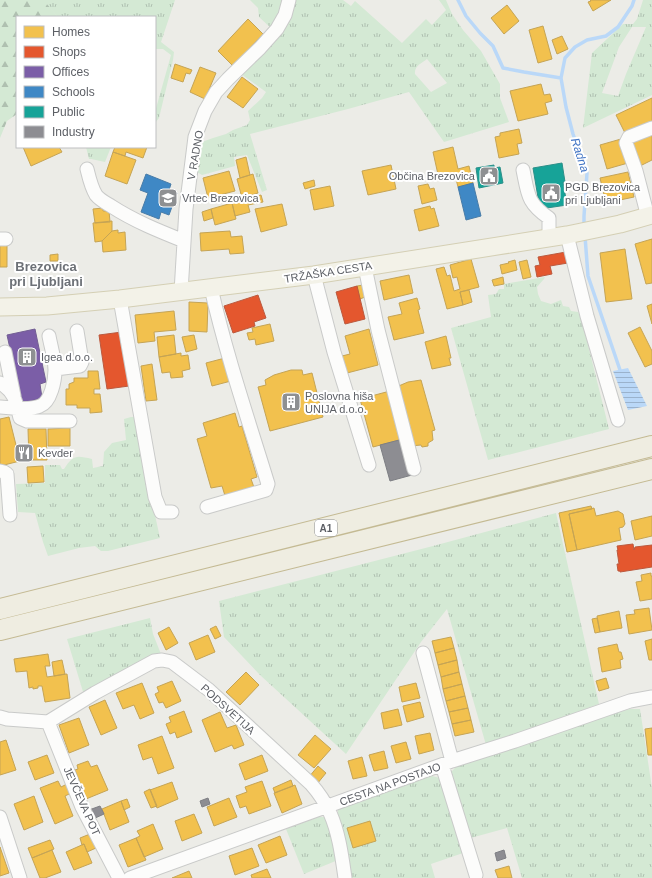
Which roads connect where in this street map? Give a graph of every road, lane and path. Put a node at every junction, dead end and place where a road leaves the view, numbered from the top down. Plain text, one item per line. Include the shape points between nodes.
1 (289, 0) edge
2 (652, 128) edge
3 (87, 168) dead end
4 (522, 170) dead end
5 (650, 216) edge
6 (578, 233) junction
7 (549, 238) junction
8 (184, 241) junction
9 (365, 267) junction
10 (314, 275) junction
11 (211, 288) junction
12 (181, 292) junction
13 (120, 299) junction
14 (0, 307) edge
15 (77, 331) dead end
16 (49, 336) dead end
17 (5, 352) dead end
18 (56, 369) junction
19 (0, 383) edge
20 (16, 403) junction
21 (0, 407) edge
22 (618, 420) dead end
23 (70, 421) dead end
24 (652, 446) edge
25 (369, 465) dead end
26 (652, 468) edge
27 (414, 469) dead end
28 (0, 471) edge
29 (207, 507) dead end
30 (172, 512) dead end
31 (10, 515) dead end
32 (0, 609) edge
33 (0, 630) edge
34 (423, 653) dead end
35 (652, 697) edge
36 (0, 716) edge
37 (48, 722) junction
38 (447, 763) junction
39 (327, 807) junction
40 (0, 817) edge
41 (476, 875) dead end
42 (20, 878) edge
43 (119, 878) edge
44 (130, 878) edge
45 (345, 878) edge

1 - 8 street, V RADNO via 285,15 277,29 216,92 205,111 195,138
2 - 5 street via 630,137 626,142
3 - 8 street via 90,181 102,201 126,215
4 - 7 street via 529,198 539,211 549,218
5 - 6 main road, TRŽAŠKA CESTA
6 - 7 main road, TRŽAŠKA CESTA
6 - 22 street via 587,316
7 - 9 main road, TRŽAŠKA CESTA
8 - 12 street, V RADNO
9 - 10 main road, TRŽAŠKA CESTA
9 - 27 street via 378,330
10 - 11 main road, TRŽAŠKA CESTA
10 - 25 street via 334,352
11 - 12 main road, TRŽAŠKA CESTA
11 - 29 street via 268,484 266,490
12 - 13 main road, TRŽAŠKA CESTA
13 - 14 main road, TRŽAŠKA CESTA via 47,306
13 - 30 street via 155,497 162,512
15 - 18 street via 82,362 80,366
16 - 18 street
17 - 20 street
18 - 20 street via 50,397 46,402 41,406
19 - 20 street via 9,390
20 - 21 street
20 - 23 street via 20,418 27,421
24 - 32 highway, A1
26 - 33 highway, A1
28 - 31 street via 8,474
34 - 38 street
35 - 38 street, CESTA NA POSTAJO via 630,701
36 - 37 street via 6,719
37 - 39 street, PODSVETIJA via 154,661 172,662 209,690 311,784
37 - 43 street, JEVČEVA POT via 82,807
38 - 39 street, CESTA NA POSTAJO
38 - 41 street
39 - 44 street, CESTA NA POSTAJO
39 - 45 street, PODSVETIJA via 334,823
40 - 42 street

